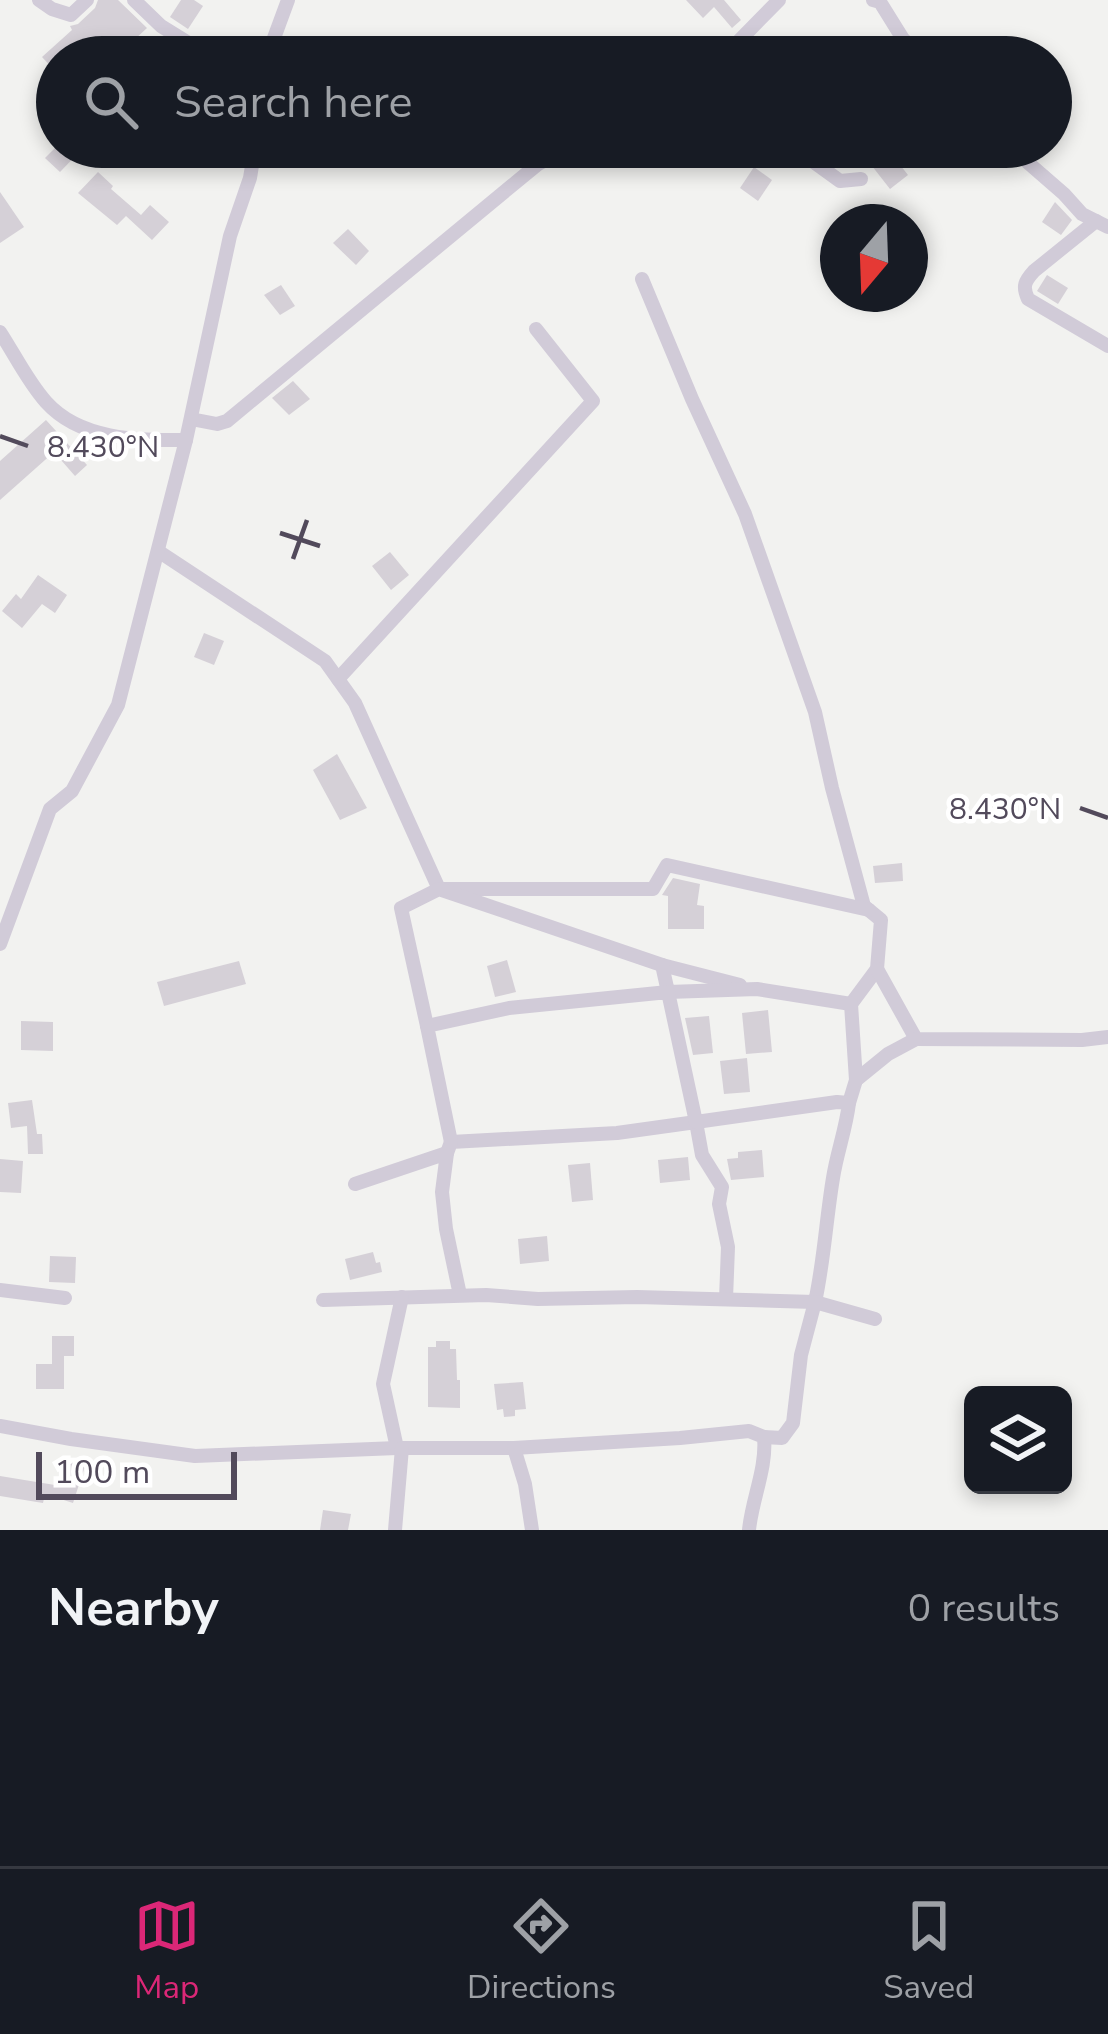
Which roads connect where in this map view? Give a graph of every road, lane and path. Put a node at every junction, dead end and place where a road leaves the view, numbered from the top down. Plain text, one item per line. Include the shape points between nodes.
1 (39, 0) edge
2 (87, 0) edge
3 (134, 0) edge
4 (288, 0) edge
5 (778, 0) edge
6 (873, 0) edge
7 (177, 36) edge
8 (275, 36) edge
9 (743, 36) edge
10 (901, 36) edge
11 (251, 168) edge
12 (533, 168) edge
13 (821, 168) edge
14 (1034, 168) edge
15 (861, 179) dead end
16 (1102, 224) edge
17 (642, 279) dead end
18 (536, 328) dead end
19 (0, 332) edge
20 (1108, 346) edge
21 (191, 418) junction
22 (186, 440) junction
23 (158, 551) junction
24 (338, 679) junction
25 (440, 889) junction
26 (869, 910) junction
27 (0, 944) edge
28 (662, 965) junction
29 (877, 969) junction
30 (757, 989) junction
31 (668, 992) junction
32 (851, 1004) junction
33 (427, 1027) junction
34 (1108, 1037) edge
35 (916, 1039) junction
36 (856, 1080) junction
37 (849, 1103) junction
38 (696, 1122) junction
39 (449, 1147) junction
40 (355, 1184) dead end
41 (0, 1290) edge
42 (460, 1295) junction
43 (402, 1297) junction
44 (65, 1298) dead end
45 (726, 1299) junction
46 (323, 1300) dead end
47 (815, 1302) junction
48 (875, 1319) dead end
49 (0, 1426) edge
50 (764, 1437) junction
51 (399, 1448) junction
52 (514, 1448) junction
53 (395, 1530) edge
54 (532, 1530) edge
55 (749, 1530) edge

1 - 2 street via 71,15
3 - 7 street
4 - 8 street
5 - 9 street
6 - 10 street
11 - 21 street
12 - 21 street via 227,421
13 - 15 street via 840,182
14 - 16 street
16 - 20 street via 1034,271 1024,289 1028,299
17 - 26 street via 745,514 815,712
18 - 24 street via 593,401
19 - 22 street via 62,416 109,436
21 - 22 street
22 - 23 street
23 - 24 street via 325,661
23 - 27 street via 118,705 72,791 50,809
24 - 25 street
25 - 26 street via 653,889 667,865
25 - 28 street
25 - 33 street via 400,908
26 - 29 street via 880,920
28 - 30 street
28 - 31 street
29 - 32 street
29 - 35 street
30 - 31 street
30 - 32 street
31 - 33 street via 508,1008
31 - 38 street
32 - 36 street
33 - 39 street
34 - 35 street
35 - 36 street
36 - 37 street
37 - 38 street
37 - 47 street
38 - 39 street
38 - 45 street via 702,1155 722,1187
39 - 40 street
39 - 42 street via 442,1192
41 - 44 street
42 - 43 street
42 - 45 street
43 - 46 street
43 - 51 street via 382,1384
45 - 47 street
47 - 48 street
47 - 50 street via 794,1423 782,1438
49 - 51 street via 195,1456
50 - 52 street via 749,1431
50 - 55 street
51 - 52 street
51 - 53 street
52 - 54 street

